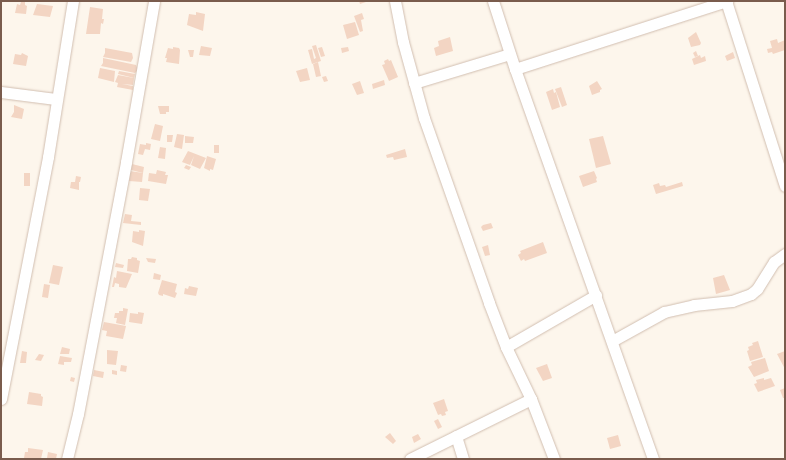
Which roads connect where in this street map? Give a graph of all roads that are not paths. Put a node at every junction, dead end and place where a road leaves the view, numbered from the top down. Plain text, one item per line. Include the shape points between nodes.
1 (73, 1) edge
2 (154, 1) edge
3 (395, 1) edge
4 (493, 1) edge
5 (727, 1) edge
6 (510, 54) junction
7 (515, 69) junction
8 (414, 83) junction
9 (1, 92) edge
10 (56, 99) junction
11 (785, 186) edge
12 (785, 254) edge
13 (596, 296) junction
14 (612, 341) junction
15 (506, 347) junction
16 (1, 399) edge
17 (531, 399) junction
18 (456, 436) junction
19 (67, 459) edge
20 (410, 459) edge
21 (463, 459) edge
22 (554, 459) edge
23 (653, 459) edge

1 - 10 street
2 - 19 street via 126,162 78,414
3 - 8 street
4 - 6 street
5 - 7 street
5 - 11 street
6 - 7 street
6 - 8 street
7 - 13 street
8 - 15 street via 429,133
9 - 10 street
10 - 16 street via 48,156
12 - 14 street via 774,262 751,294 732,301 694,304 664,312
13 - 14 street
13 - 15 street
14 - 23 street
15 - 17 street
17 - 18 street
17 - 22 street
18 - 20 street
18 - 21 street

